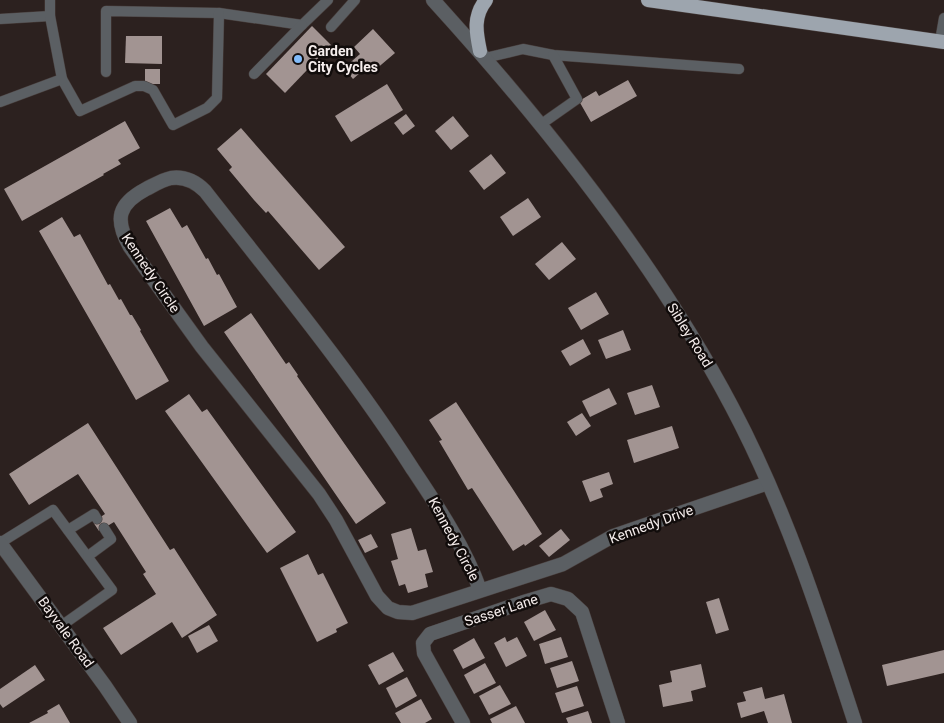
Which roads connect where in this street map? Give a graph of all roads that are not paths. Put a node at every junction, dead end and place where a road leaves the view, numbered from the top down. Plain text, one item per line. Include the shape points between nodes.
1 (50, 0) edge
2 (328, 0) edge
3 (355, 0) edge
4 (433, 0) edge
5 (486, 0) edge
6 (648, 0) edge
7 (219, 13) junction
8 (50, 16) junction
9 (944, 18) edge
10 (0, 19) edge
11 (302, 25) junction
12 (331, 27) dead end
13 (942, 41) edge
14 (482, 55) junction
15 (553, 55) junction
16 (739, 69) dead end
17 (106, 72) dead end
18 (254, 74) dead end
19 (62, 79) junction
20 (0, 102) edge
21 (540, 125) junction
22 (768, 483) junction
23 (97, 519) dead end
24 (104, 528) dead end
25 (68, 530) junction
26 (0, 543) edge
27 (88, 556) junction
28 (480, 590) junction
29 (61, 626) junction
30 (130, 723) edge
31 (463, 723) edge
32 (618, 723) edge
33 (855, 723) edge

1 - 8 lane
2 - 11 lane
3 - 12 lane
4 - 14 street, Sibley Road
5 - 14 highway via 475,24
6 - 13 highway
7 - 11 lane
7 - 17 lane via 106,11
7 - 19 lane via 217,98 207,108 173,126 153,90 144,86 135,86 80,111
8 - 10 lane
8 - 19 lane
9 - 13 lane
11 - 18 lane
14 - 15 lane via 523,49
14 - 21 street, Sibley Road
15 - 16 lane
15 - 21 lane via 577,99
19 - 20 lane
21 - 22 street, Sibley Road via 668,298 733,408
22 - 28 street, Kennedy Drive via 613,536 563,564
22 - 33 street, Sibley Road via 804,568
23 - 25 lane via 94,514
24 - 27 lane via 112,539
25 - 26 lane via 53,510
25 - 27 lane
26 - 29 street, Bayvale Road
27 - 29 lane via 112,590
28 - 28 street, Kennedy Circle via 472,567 438,507 392,436 206,191 191,180 171,178 128,200 120,222 130,246 202,347 319,494 383,603 398,612 412,613
29 - 30 street, Bayvale Road
31 - 32 street, Sasser Lane via 424,653 424,643 430,634 551,594 568,599 582,612

